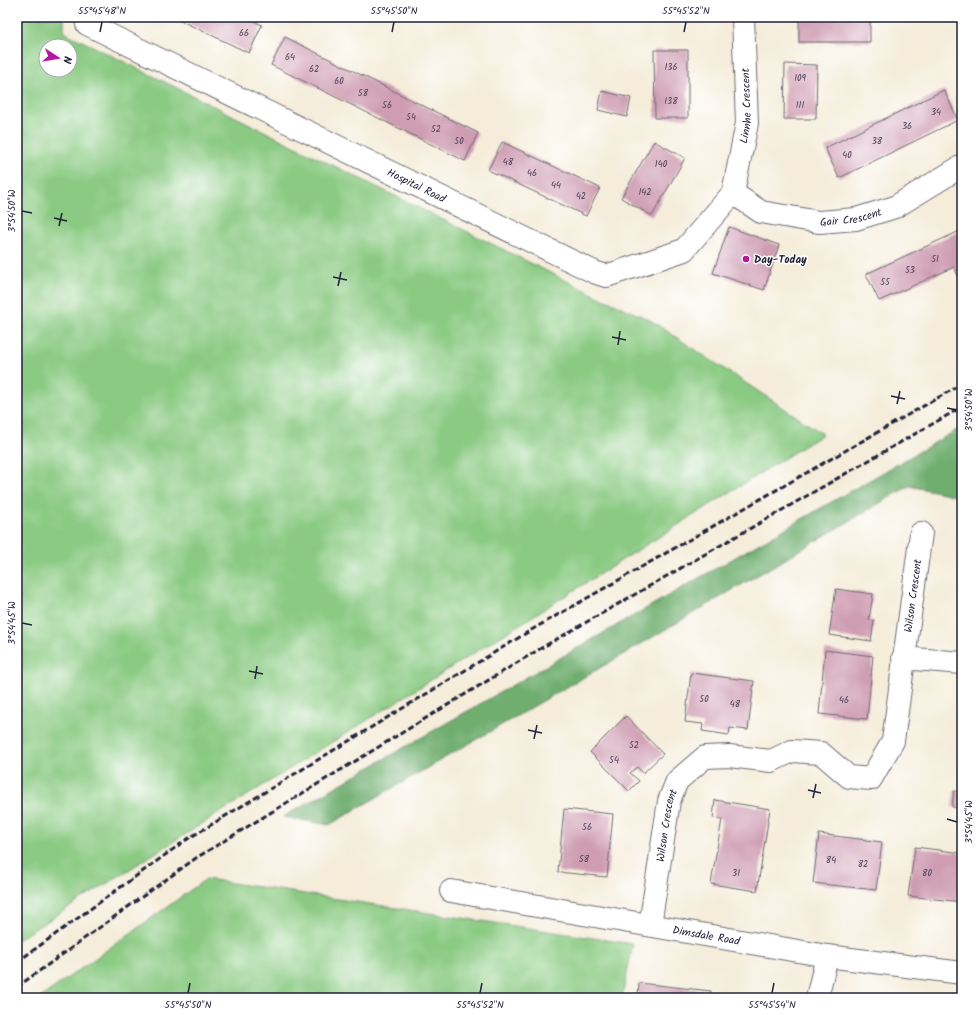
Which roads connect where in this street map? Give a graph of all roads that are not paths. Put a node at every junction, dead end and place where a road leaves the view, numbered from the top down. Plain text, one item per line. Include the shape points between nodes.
1 (743, 17) edge
2 (86, 20) edge
3 (962, 166) edge
4 (733, 193) junction
5 (921, 533) dead end
6 (903, 658) junction
7 (962, 663) edge
8 (451, 890) dead end
9 (650, 925) junction
10 (827, 956) junction
11 (962, 973) edge
12 (817, 998) edge

1 - 4 street, Linnhe Crescent via 747,123
2 - 4 street, Hospital Road via 606,276 684,250
3 - 4 street, Gair Crescent via 895,207 856,220 818,222 761,212
5 - 6 street, Wilson Crescent
6 - 7 street
6 - 9 street, Wilson Crescent via 892,741 871,780 849,777 821,753 792,751 771,761 729,756 705,757 677,781 669,801
8 - 9 street, Dimsdale Road
9 - 10 street, Dimsdale Road
10 - 11 street, Dimsdale Road
10 - 12 street

